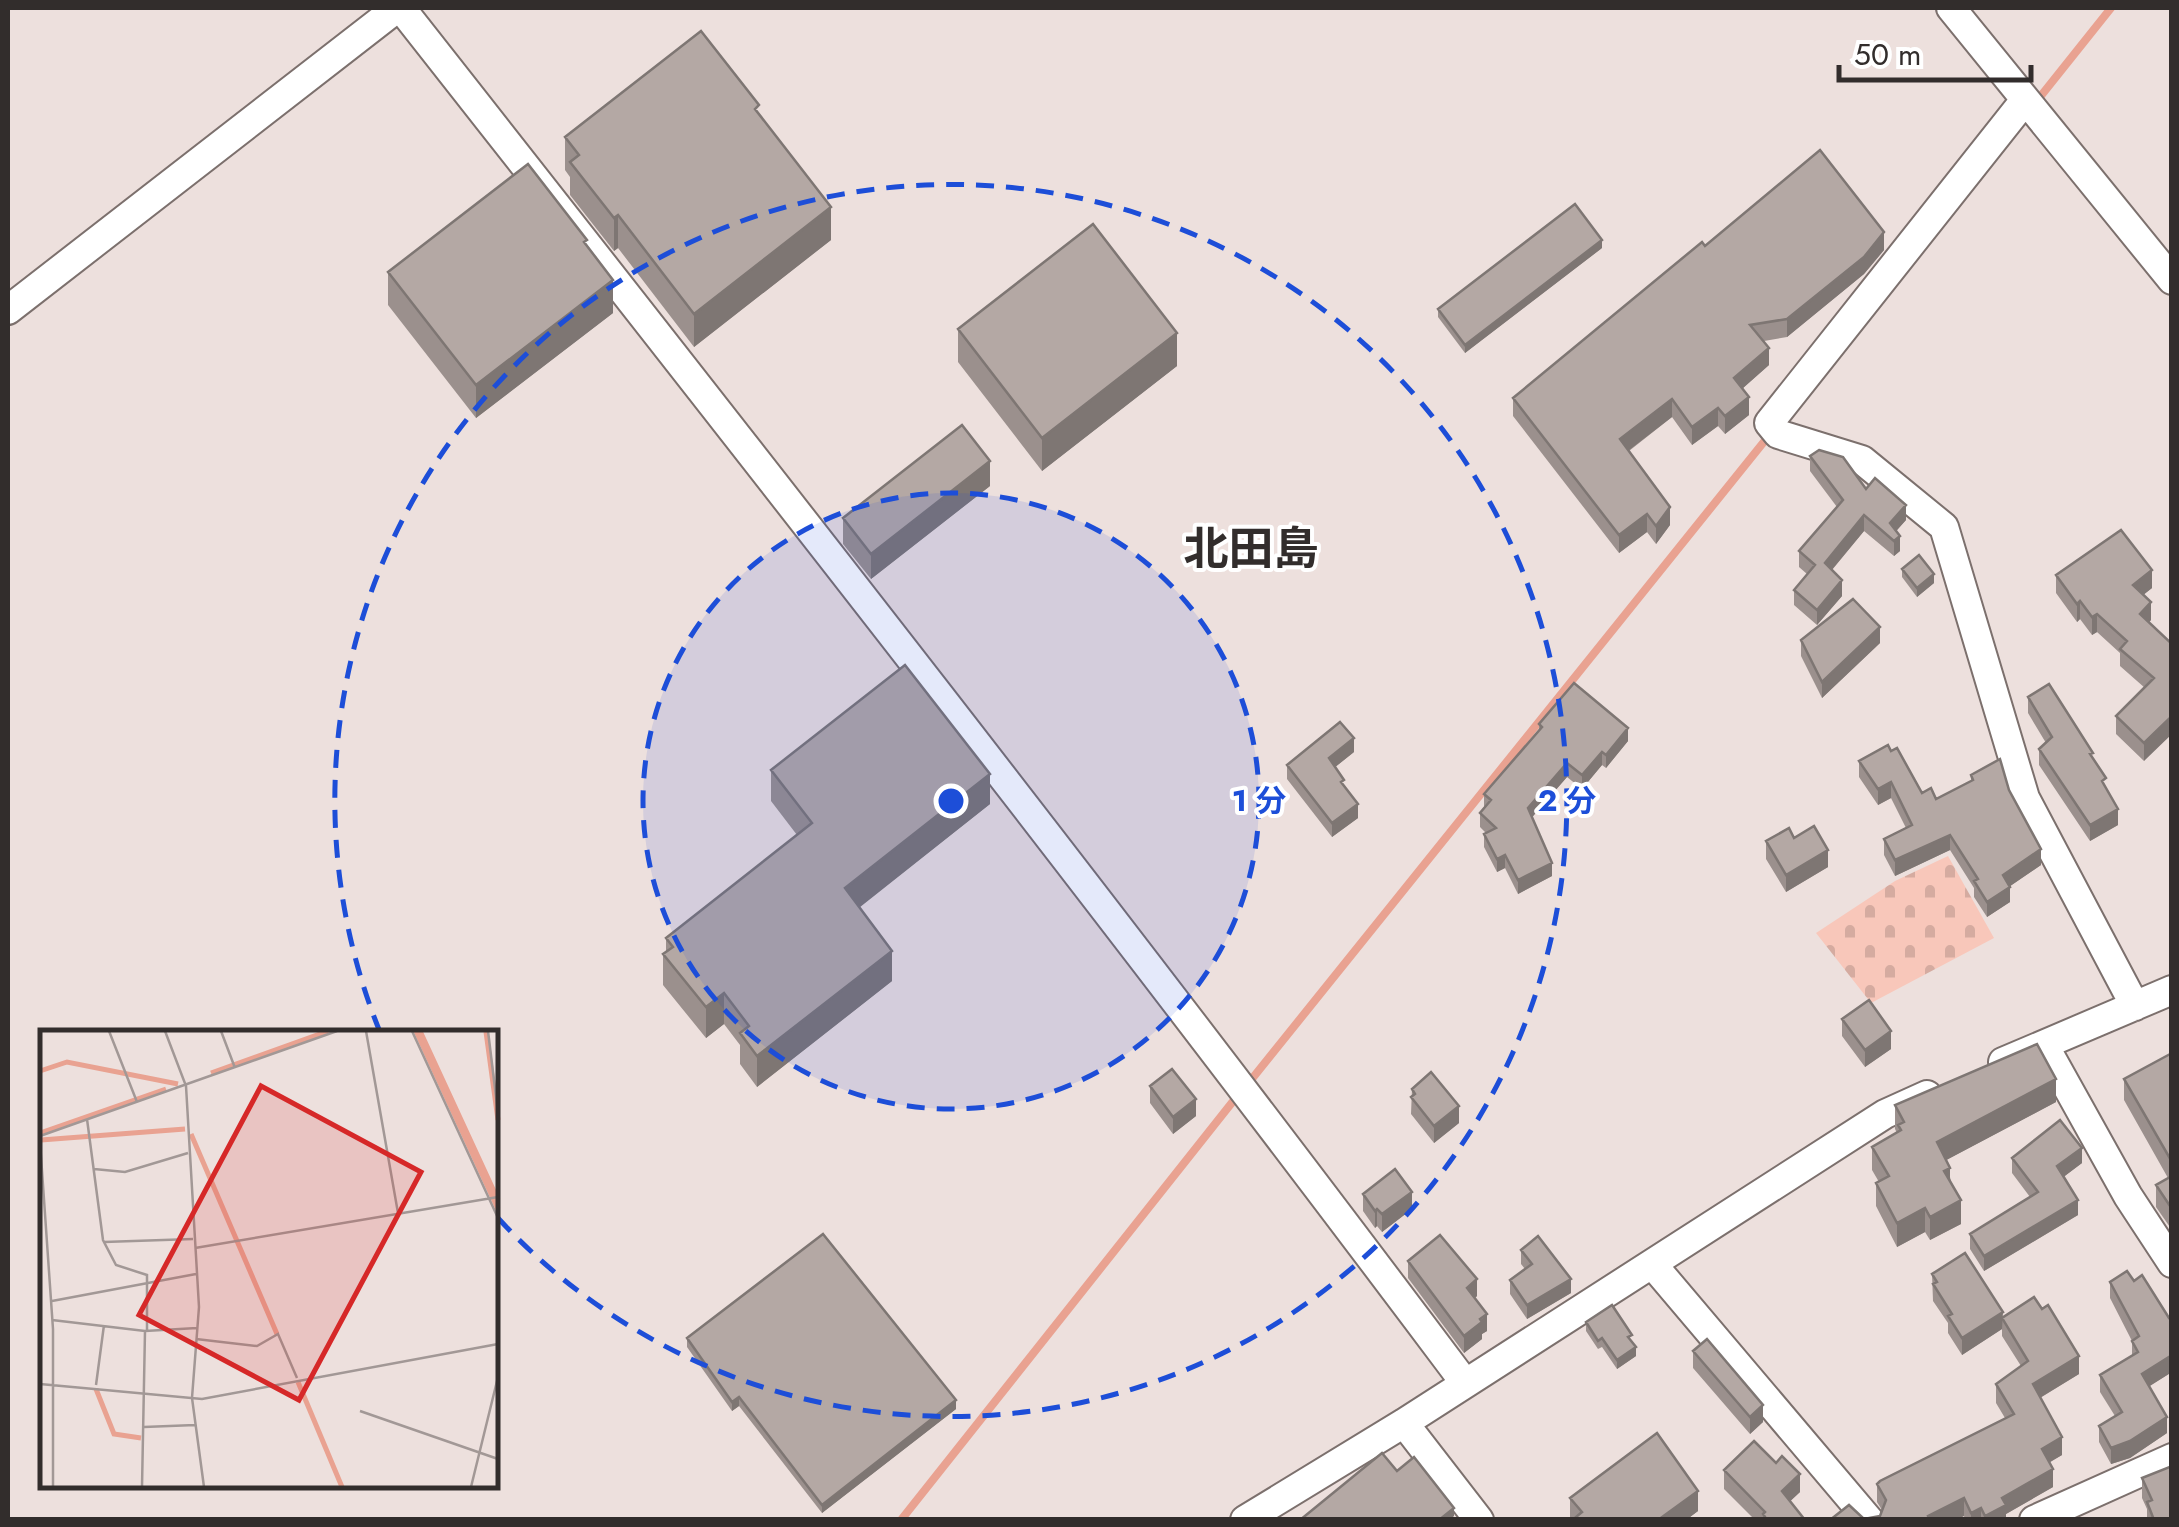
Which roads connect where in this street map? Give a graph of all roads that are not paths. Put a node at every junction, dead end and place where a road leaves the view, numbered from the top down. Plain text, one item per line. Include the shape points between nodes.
1 (399, 8) edge
2 (1950, 8) edge
3 (2026, 100) junction
4 (2172, 280) edge
5 (8, 310) edge
6 (2172, 990) edge
7 (2134, 1006) junction
8 (2044, 1045) junction
9 (2172, 1263) edge
10 (1653, 1264) junction
11 (1465, 1382) junction
12 (1404, 1424) junction
13 (2172, 1458) edge
14 (1245, 1520) edge
15 (1479, 1520) edge
16 (1869, 1520) edge
17 (2034, 1520) edge

1 - 5 street
1 - 11 street via 912,660
2 - 3 street
3 - 4 street
3 - 7 street via 1769,423 1778,434 1862,460 1944,527 2025,798
6 - 7 street
7 - 8 street
8 - 9 street
8 - 10 street via 1885,1114
10 - 11 street
10 - 16 street
11 - 12 street
12 - 14 street
12 - 15 street
13 - 17 street

